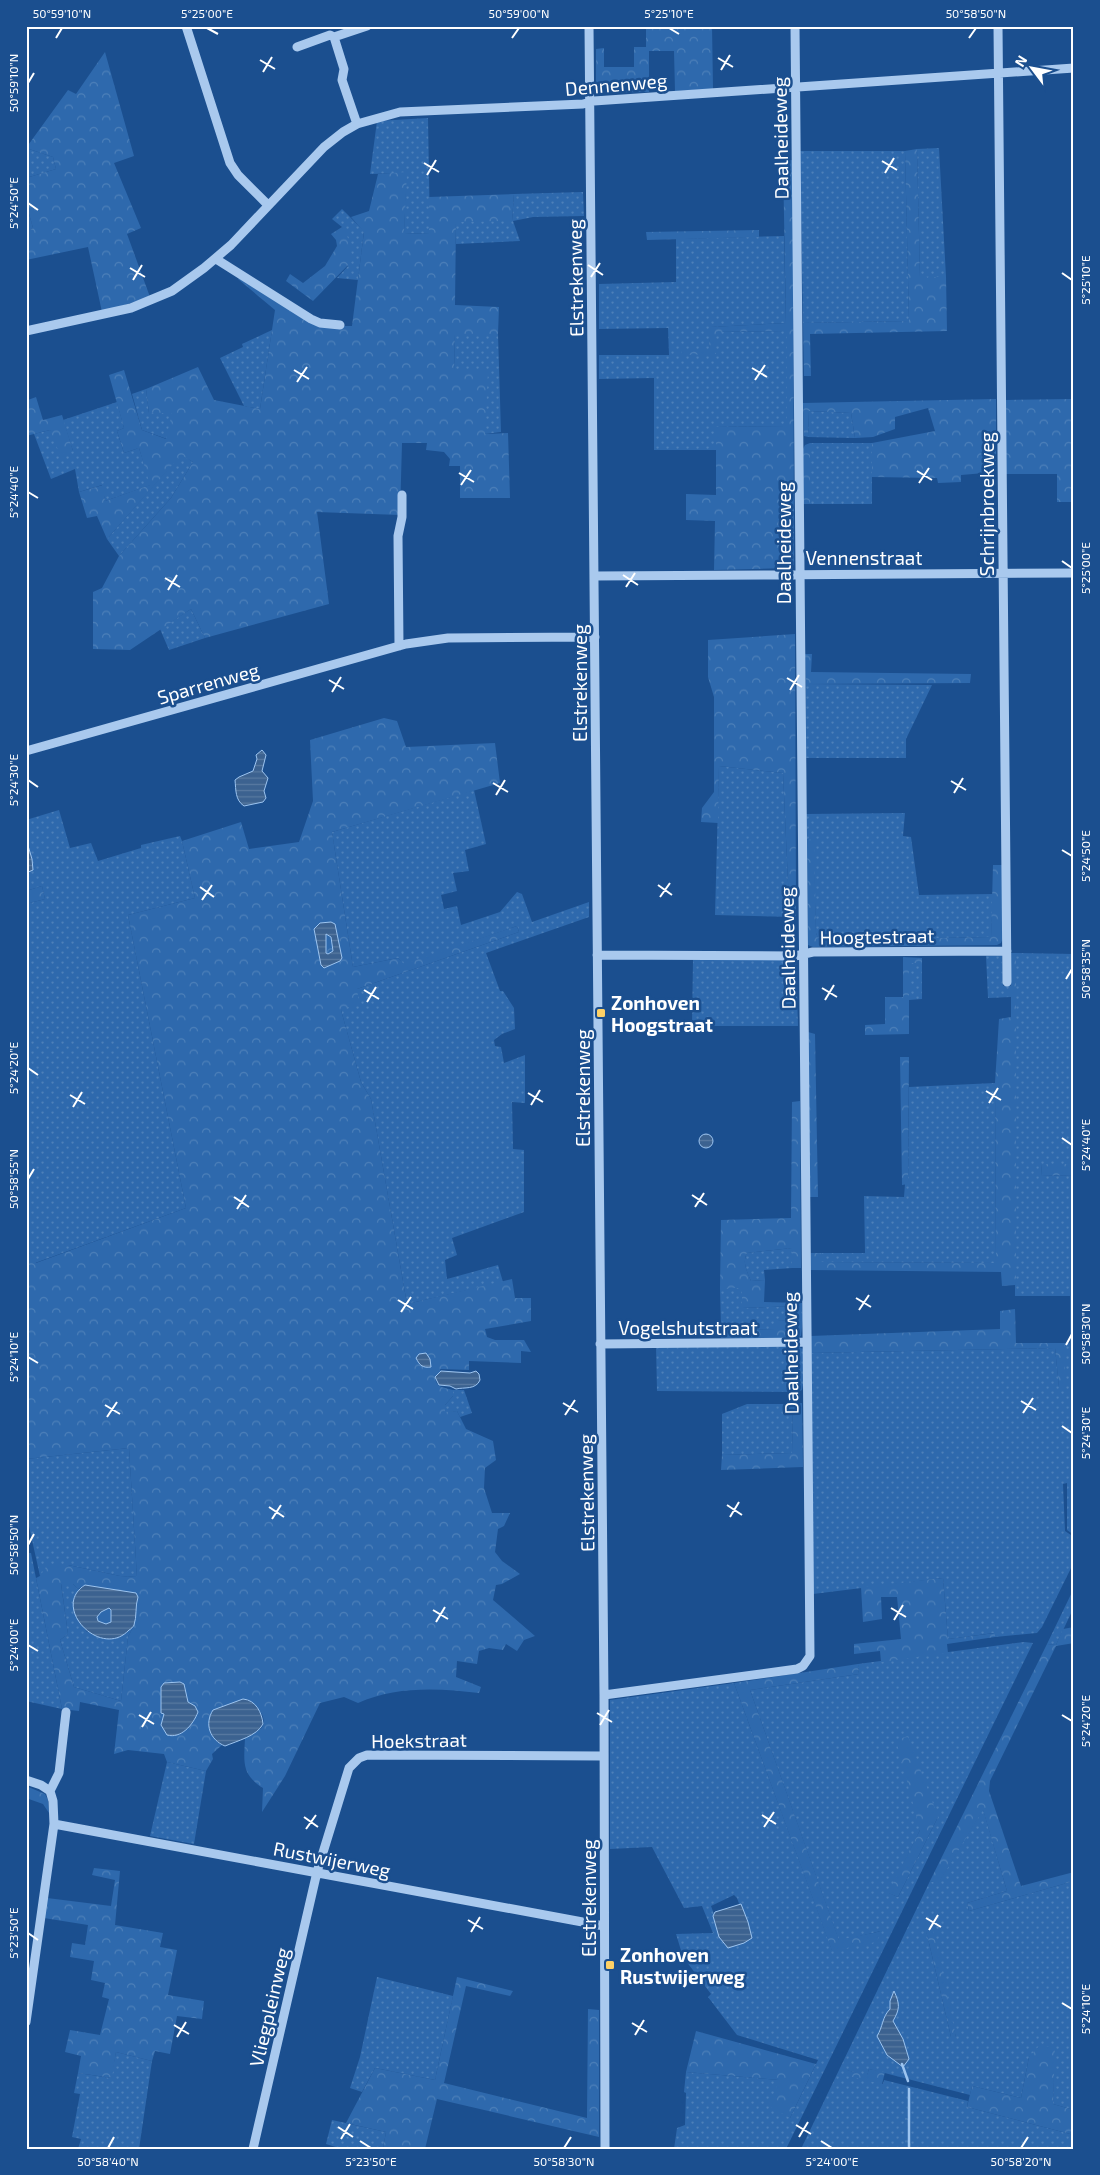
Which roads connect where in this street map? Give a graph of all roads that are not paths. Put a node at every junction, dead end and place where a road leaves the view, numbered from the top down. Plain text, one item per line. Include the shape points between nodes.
1 (186, 26) edge
2 (367, 26) edge
3 (589, 26) edge
4 (795, 26) edge
5 (998, 26) edge
6 (334, 37) junction
7 (297, 47) dead end
8 (1074, 68) edge
9 (999, 73) junction
10 (795, 88) junction
11 (589, 103) junction
12 (357, 124) junction
13 (268, 205) junction
14 (216, 259) junction
15 (340, 325) dead end
16 (26, 331) edge
17 (402, 495) dead end
18 (1003, 572) junction
19 (800, 573) junction
20 (1074, 573) edge
21 (594, 576) junction
22 (595, 637) junction
23 (399, 646) junction
24 (26, 750) edge
25 (1007, 951) junction
26 (803, 953) junction
27 (597, 955) junction
28 (1007, 982) dead end
29 (806, 1342) junction
30 (600, 1344) junction
31 (604, 1695) junction
32 (66, 1712) dead end
33 (604, 1756) junction
34 (26, 1780) edge
35 (50, 1792) junction
36 (54, 1824) junction
37 (317, 1872) junction
38 (604, 1926) junction
39 (26, 2022) edge
40 (253, 2149) edge
41 (606, 2149) edge

1 - 13 street via 230,163
2 - 6 street
3 - 11 street, Elstrekenweg
4 - 10 street, Daalheideweg
5 - 9 street, Schrijnbroekweg
6 - 7 street via 330,35
6 - 12 street via 344,69 342,80
8 - 9 street, Dennenweg
9 - 10 street, Dennenweg
9 - 18 street, Schrijnbroekweg
10 - 11 street, Dennenweg
10 - 19 street, Daalheideweg
11 - 12 street, Dennenweg via 400,112
11 - 21 street, Elstrekenweg
12 - 13 street, Dennenweg via 324,146
13 - 14 street, Dennenweg
14 - 15 street via 311,319
14 - 16 street, Dennenweg via 172,290 131,308
17 - 23 street via 398,536
18 - 19 street, Vennenstraat
18 - 20 street, Vennenstraat
18 - 25 street, Schrijnbroekweg
19 - 21 street, Vennenstraat
19 - 26 street, Daalheideweg
21 - 22 street, Elstrekenweg
22 - 23 street, Sparrenweg via 448,638
22 - 27 street, Elstrekenweg
23 - 24 street, Sparrenweg
25 - 26 street, Hoogtestraat
25 - 28 street, Schrijnbroekweg
26 - 27 street, Hoogtestraat via 795,956
26 - 29 street, Daalheideweg
27 - 30 street, Elstrekenweg
29 - 30 street, Vogelshutstraat
29 - 31 street, Daalheideweg via 810,1649 807,1662 796,1669
30 - 31 street, Elstrekenweg
31 - 33 street, Elstrekenweg
32 - 35 street via 59,1773
33 - 37 street, Hoekstraat via 367,1754 349,1768
33 - 38 street, Elstrekenweg
34 - 35 street
35 - 36 street
36 - 37 street, Rustwijerweg
36 - 39 street
37 - 38 street, Rustwijerweg
37 - 40 street, Vliegpleinweg
38 - 41 street, Elstrekenweg

